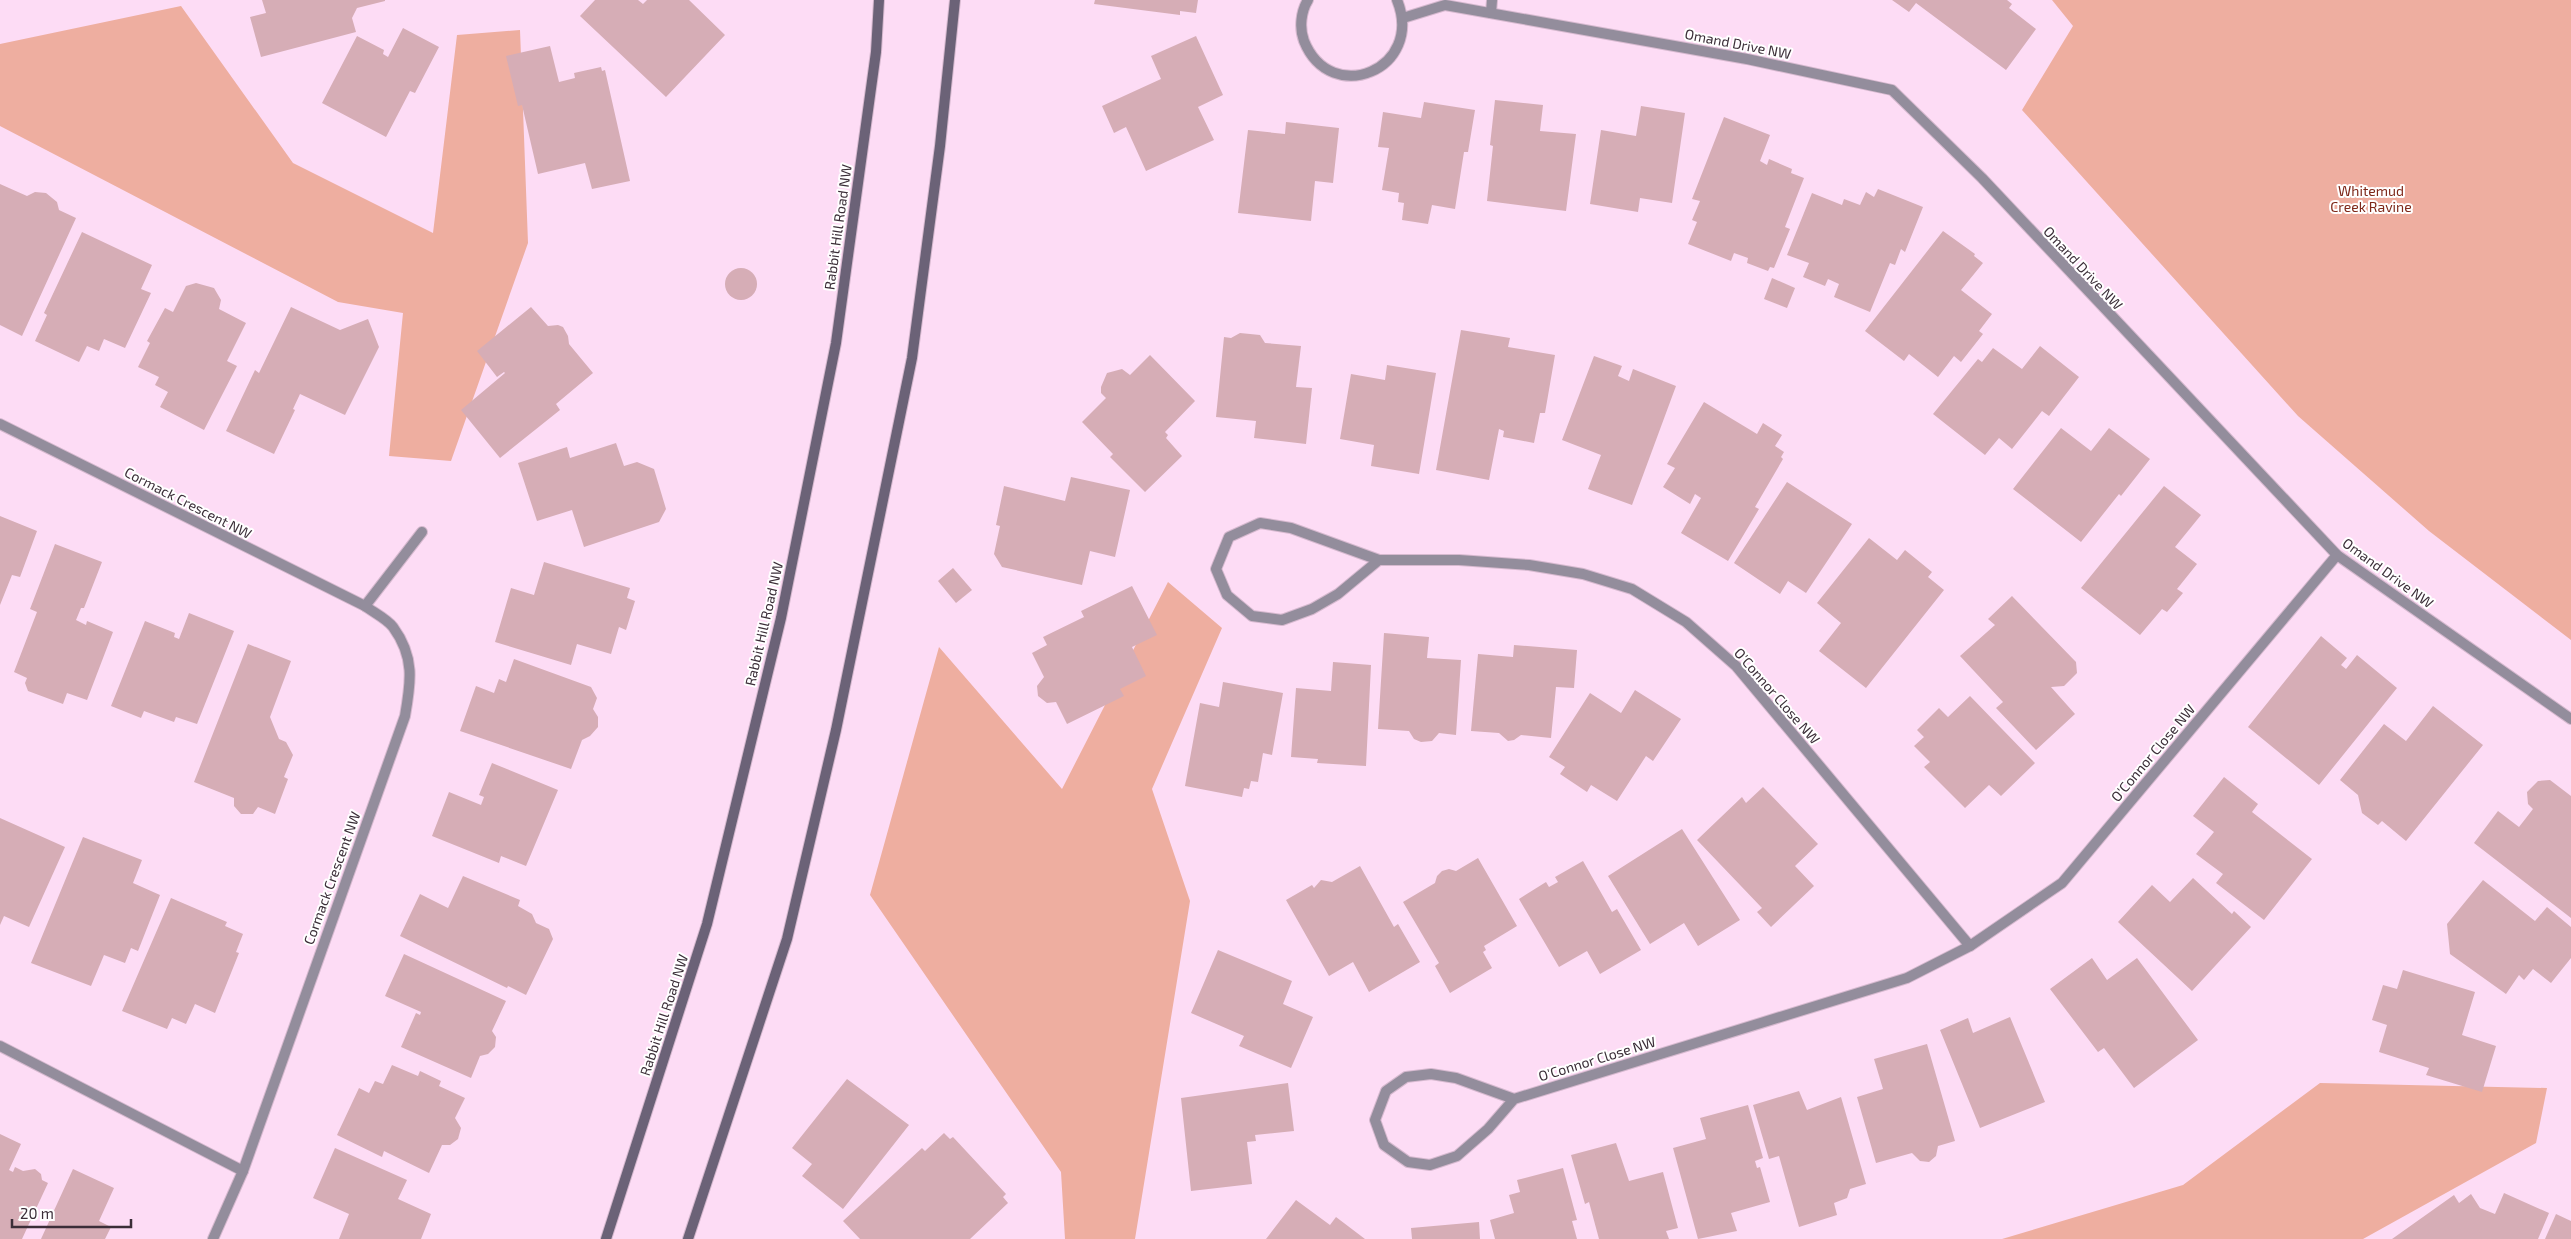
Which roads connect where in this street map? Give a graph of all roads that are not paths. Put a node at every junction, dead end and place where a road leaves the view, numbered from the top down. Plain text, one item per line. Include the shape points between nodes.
1 (879, 0) edge
2 (955, 0) edge
3 (1308, 0) edge
4 (1397, 0) edge
5 (1492, 0) edge
6 (1445, 3) edge
7 (1491, 13) junction
8 (1403, 18) junction
9 (0, 424) edge
10 (422, 532) dead end
11 (2337, 555) junction
12 (1379, 560) junction
13 (364, 606) junction
14 (2571, 719) edge
15 (1970, 946) junction
16 (0, 1046) edge
17 (1514, 1099) junction
18 (243, 1171) junction
19 (213, 1239) edge
20 (606, 1239) edge
21 (688, 1239) edge

1 - 20 main road, Rabbit Hill Road NW via 876,52 836,342 781,618 707,924
2 - 21 main road via 940,146 912,358 836,730 787,939
3 - 8 street via 1301,20 1302,36 1308,51 1318,63 1333,72 1351,76 1368,74 1384,65 1396,52 1402,36
4 - 8 street
5 - 7 street
6 - 7 street, Omand Drive NW
6 - 8 street, Omand Drive NW
7 - 11 street, Omand Drive NW via 1747,58 1892,90 1982,178
9 - 13 street, Cormack Crescent NW
10 - 13 street
11 - 14 street, Omand Drive NW
11 - 15 street, O'Connor Close NW via 2062,884
12 - 12 street, O'Connor Close NW via 1291,528 1260,523 1229,537 1216,569 1227,596 1252,616 1282,620 1312,609 1338,594
12 - 15 street, O'Connor Close NW via 1459,560 1529,565 1583,574 1632,589 1686,622 1736,666
13 - 18 street, Cormack Crescent NW via 392,626 406,653 411,681 405,716
15 - 17 street, O'Connor Close NW via 1906,978
16 - 18 street
17 - 17 street via 1456,1078 1431,1074 1406,1078 1386,1091 1375,1120 1384,1145 1408,1162 1430,1165 1457,1156 1488,1129
18 - 19 street, Cormack Crescent NW

